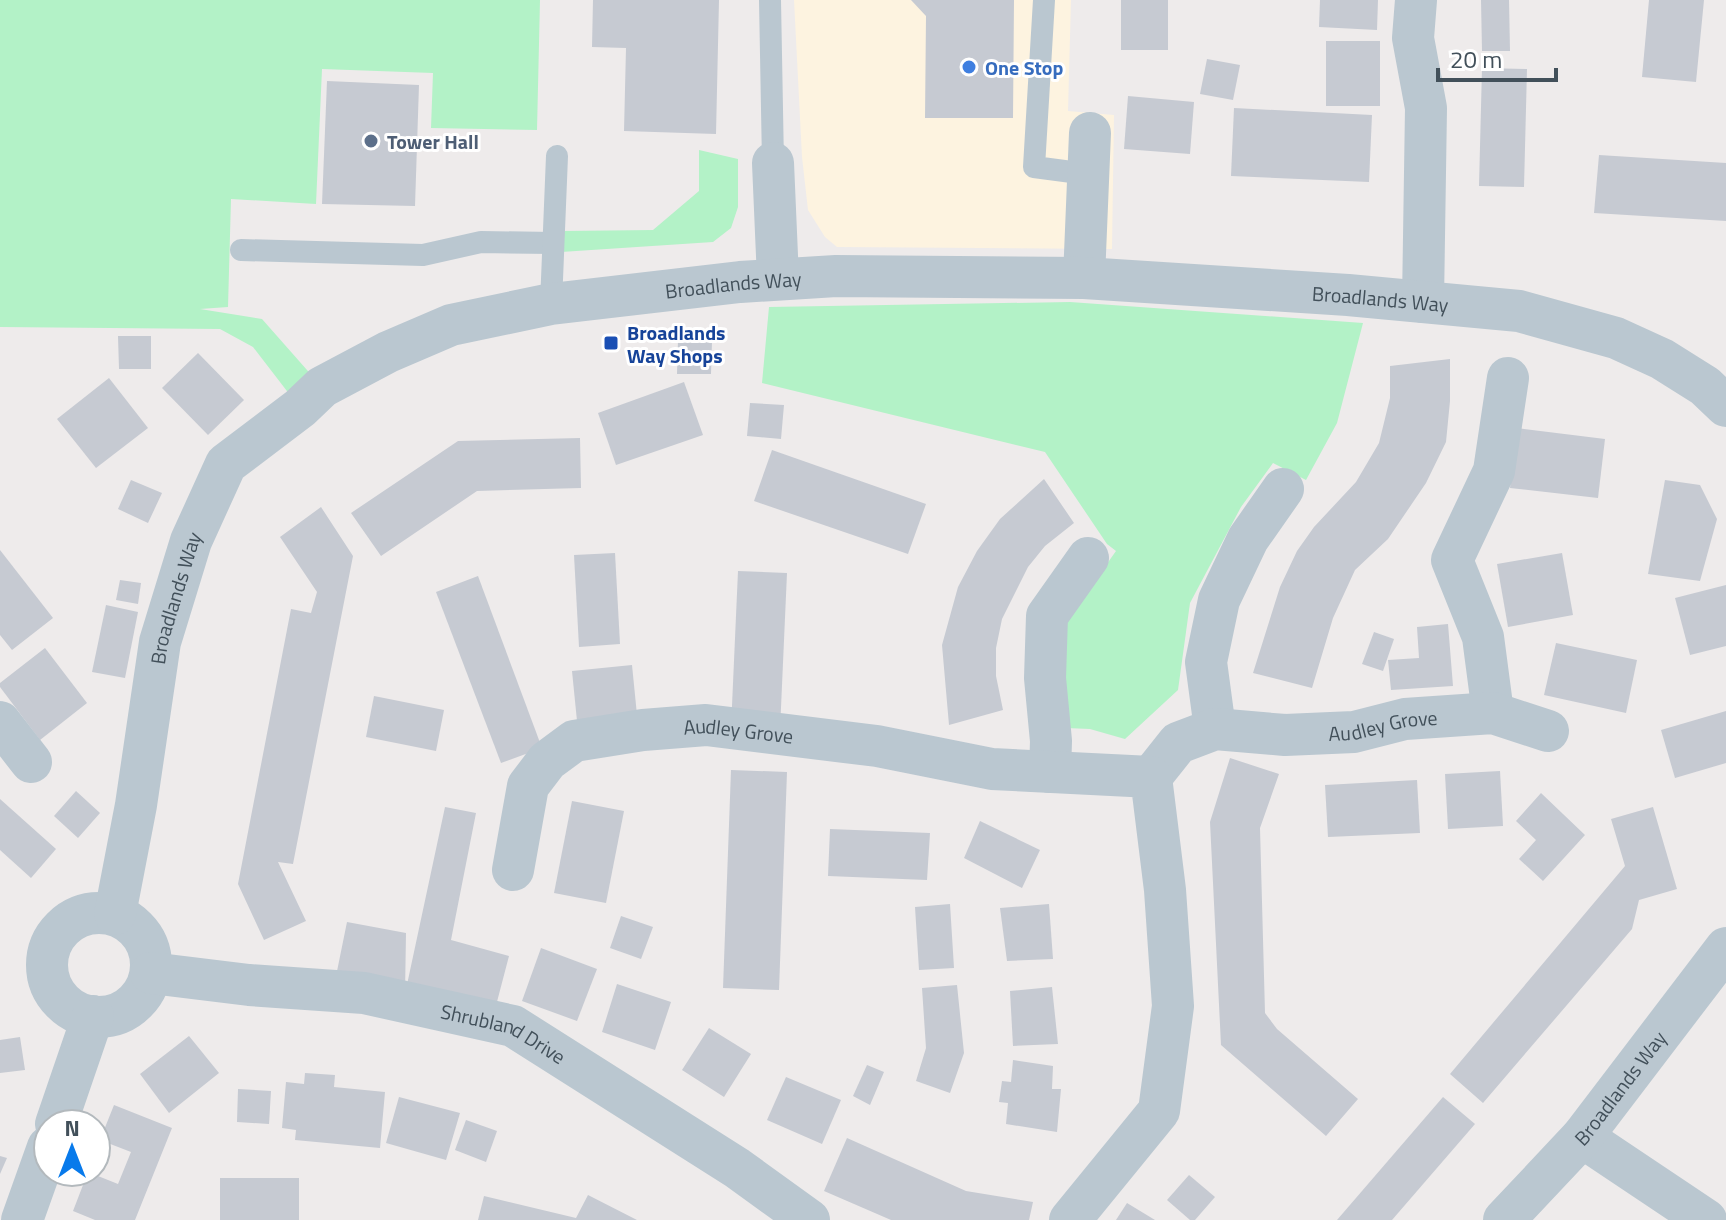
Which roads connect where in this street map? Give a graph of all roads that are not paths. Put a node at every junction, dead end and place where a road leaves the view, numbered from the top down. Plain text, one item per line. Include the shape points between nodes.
1 (770, 0) edge
2 (1044, 0) edge
3 (1416, 0) edge
4 (1089, 154) joint
5 (557, 156) dead end
6 (773, 163) joint
7 (553, 243) junction
8 (241, 250) dead end
9 (1084, 278) junction
10 (778, 279) junction
11 (1423, 302) junction
12 (551, 304) junction
13 (1508, 378) dead end
14 (1719, 384) edge
15 (1283, 489) dead end
16 (1088, 558) dead end
17 (1493, 713) junction
18 (0, 722) edge
19 (1215, 729) junction
20 (1548, 731) dead end
21 (31, 762) dead end
22 (1050, 772) junction
23 (1151, 777) junction
24 (513, 870) dead end
25 (115, 914) junction
26 (1726, 948) edge
27 (151, 973) junction
28 (93, 1016) junction
29 (61, 1108) edge
30 (1582, 1137) junction
31 (33, 1188) edge
32 (22, 1220) edge
33 (809, 1220) edge
34 (1070, 1220) edge
35 (1504, 1220) edge
36 (1706, 1220) edge

1 - 6 lane
2 - 4 lane via 1034,167
3 - 11 street via 1413,38 1426,108
4 - 9 street
5 - 7 lane
6 - 10 street
7 - 8 lane via 481,242 423,255
7 - 12 lane
9 - 10 street, Broadlands Way
9 - 11 street, Broadlands Way
10 - 12 street, Broadlands Way
11 - 14 street, Broadlands Way via 1519,311 1616,338
12 - 25 street, Broadlands Way via 451,325 388,352 322,387 226,464 191,541 160,642
13 - 17 street via 1494,471 1452,560 1483,637
15 - 19 street via 1248,539 1219,600 1206,662
16 - 22 street via 1047,616
17 - 19 street, Audley Grove via 1405,719 1354,732 1285,735
17 - 20 street, Audley Grove
18 - 21 street
19 - 23 street, Audley Grove via 1178,743
22 - 23 street, Audley Grove
22 - 24 street, Audley Grove via 992,769 877,746 706,725 574,741 547,761 528,786
23 - 34 street via 1173,1006 1159,1111
25 - 27 street via 146,941
25 - 28 street via 74,920 60,931 47,964 58,997 70,1009
26 - 30 street, Broadlands Way
27 - 28 street via 144,993 129,1009 109,1017
27 - 33 street, Shrubland Drive via 364,993 513,1026 737,1168
28 - 29 street
30 - 35 street, Broadlands Way
30 - 36 street
31 - 32 street

